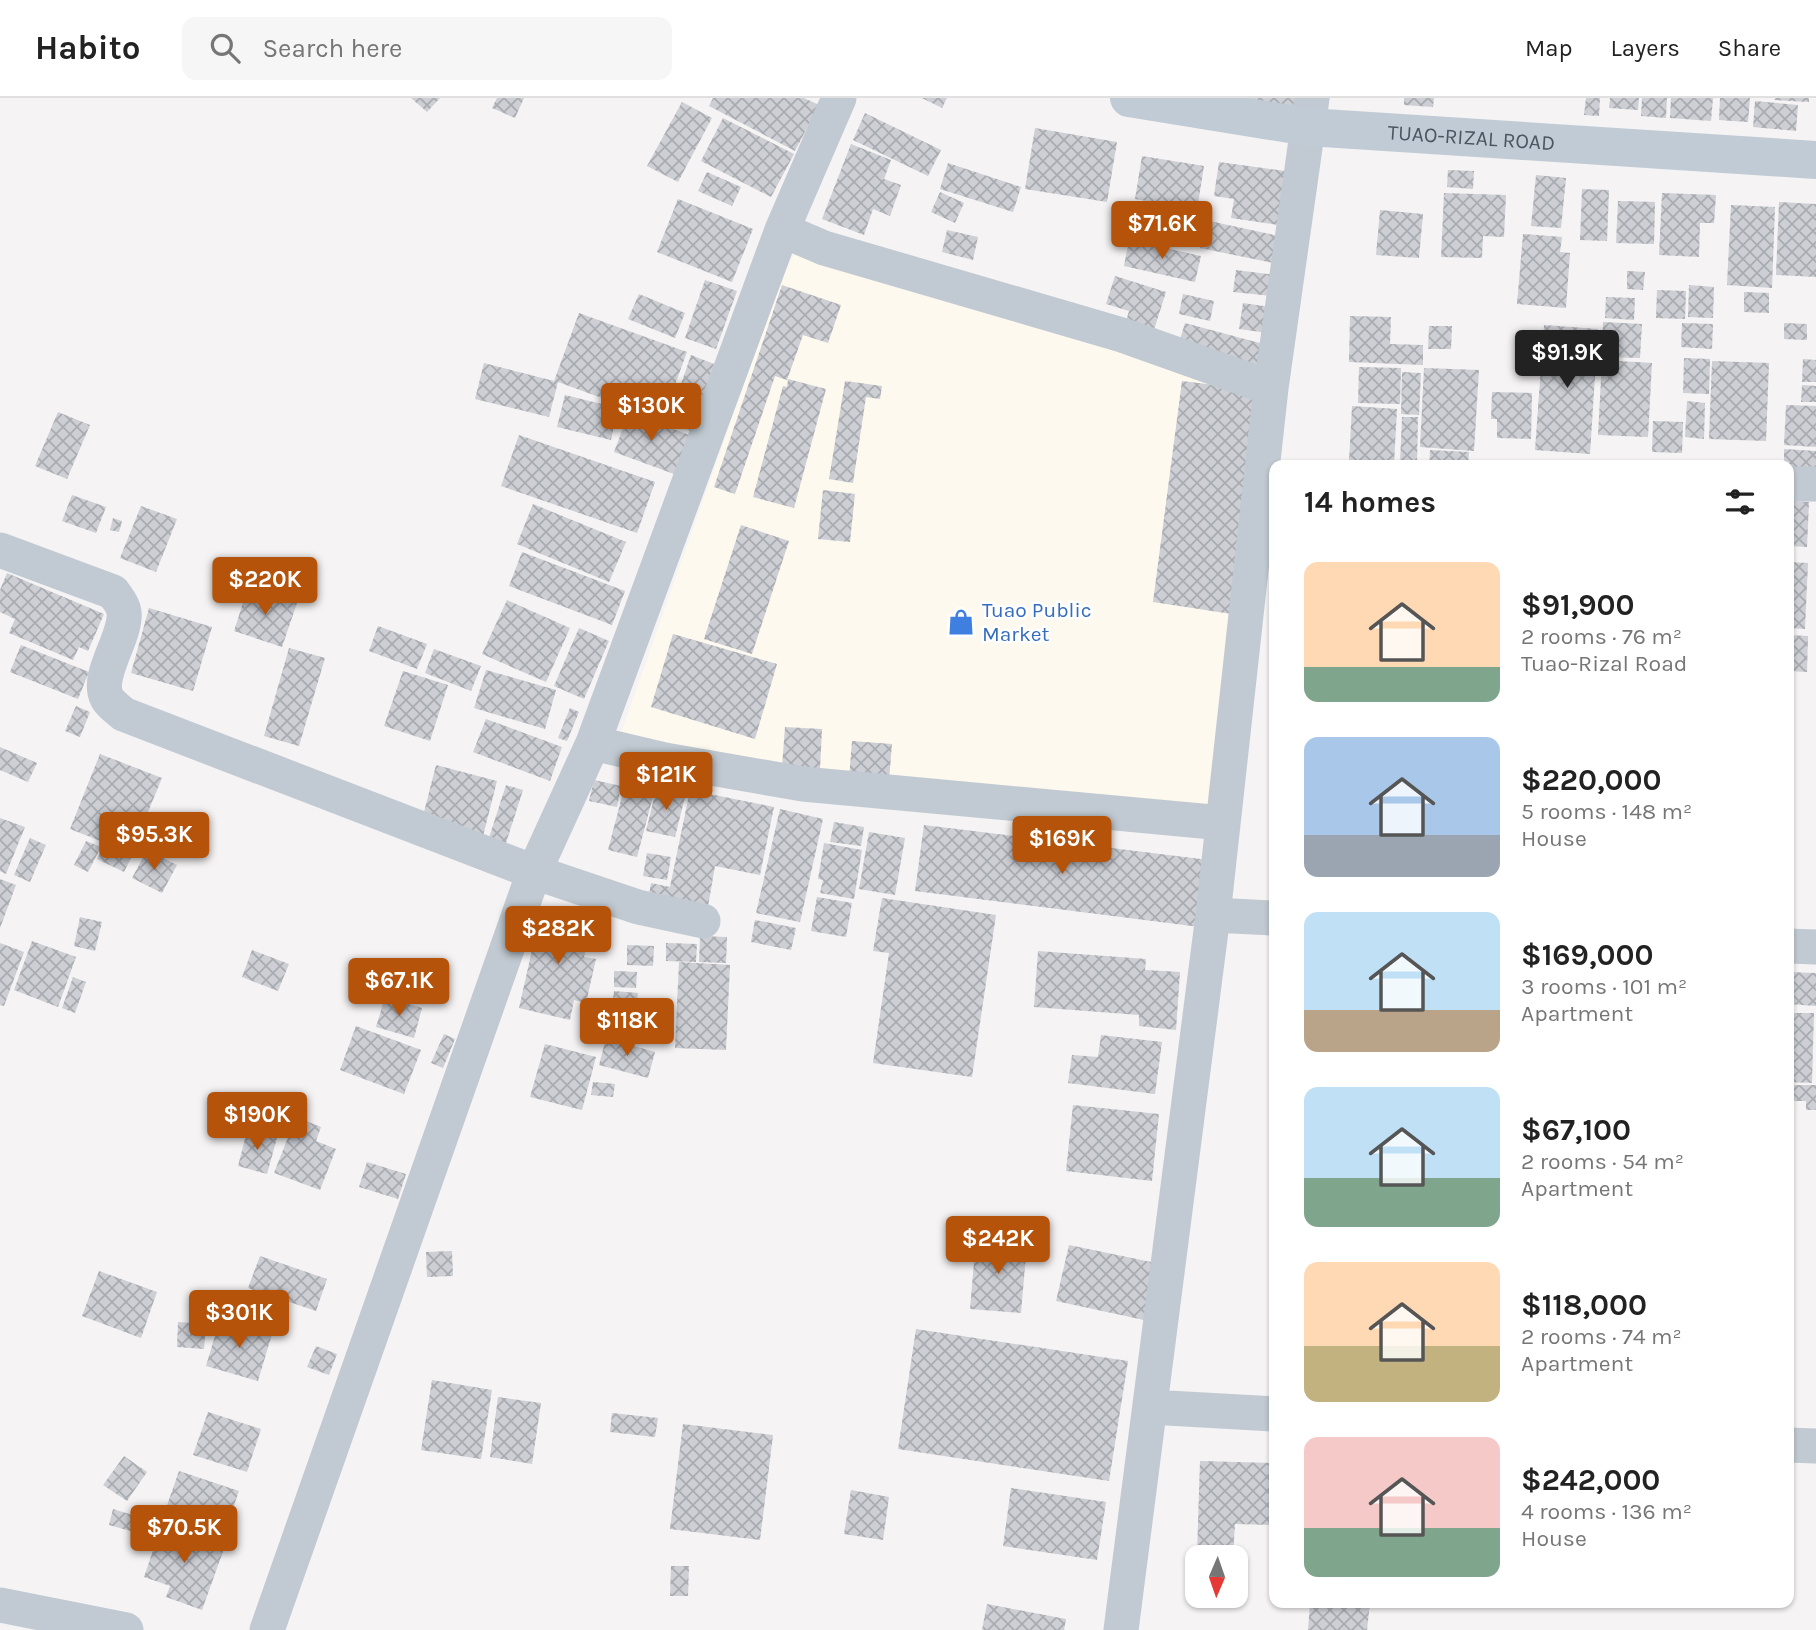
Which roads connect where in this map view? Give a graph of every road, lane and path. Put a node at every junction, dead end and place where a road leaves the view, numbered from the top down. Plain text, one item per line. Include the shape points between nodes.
1 (839, 98) edge
2 (1129, 98) edge
3 (1310, 113) edge
4 (1816, 160) edge
5 (782, 230) junction
6 (1271, 388) junction
7 (1268, 484) edge
8 (1794, 484) edge
9 (1816, 484) edge
10 (0, 550) edge
11 (593, 743) junction
12 (1223, 823) junction
13 (534, 872) junction
14 (1213, 915) junction
15 (1269, 918) edge
16 (703, 921) dead end
17 (1794, 946) edge
18 (1816, 947) edge
19 (1150, 1406) junction
20 (1269, 1414) edge
21 (1794, 1445) edge
22 (1816, 1446) edge
23 (0, 1605) edge
24 (126, 1630) edge
25 (267, 1630) edge
26 (1121, 1630) edge

1 - 5 street
2 - 3 main road, TUAO-RIZAL ROAD
3 - 4 main road, TUAO-RIZAL ROAD
3 - 6 street
5 - 6 street via 824,248 1122,335
5 - 11 street
6 - 7 street
7 - 12 street
8 - 9 street
10 - 13 street via 113,592 124,611 105,692 123,714
11 - 12 street via 803,784
11 - 13 street
12 - 14 street
13 - 16 street via 638,907
13 - 25 street
14 - 15 street
14 - 19 street
17 - 18 street
19 - 20 street
19 - 26 street
21 - 22 street
23 - 24 street

